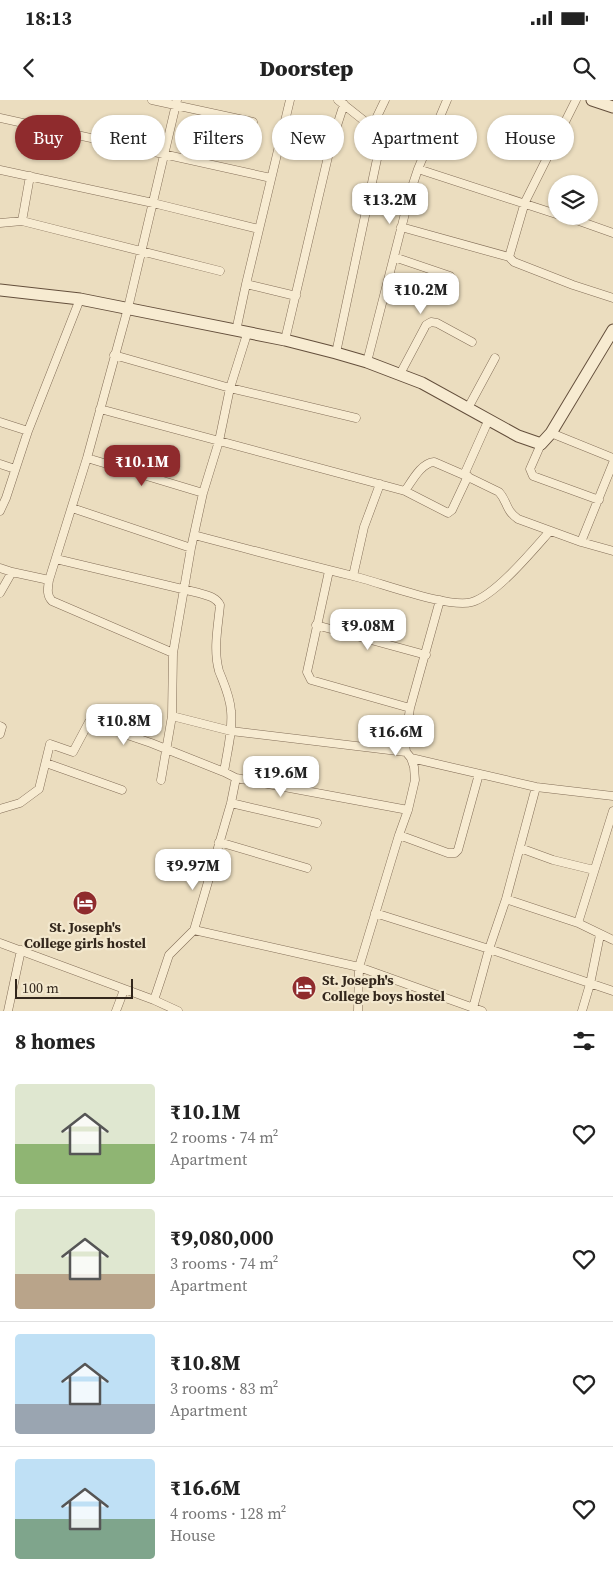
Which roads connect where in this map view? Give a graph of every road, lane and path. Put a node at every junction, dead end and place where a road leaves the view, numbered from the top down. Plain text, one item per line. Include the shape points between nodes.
1 (152, 100) edge
2 (290, 100) edge
3 (384, 100) edge
4 (447, 100) edge
5 (576, 100) edge
6 (592, 100) edge
7 (341, 102) edge
8 (177, 103) edge
9 (613, 107) edge
10 (224, 115) edge
11 (357, 115) edge
12 (377, 115) edge
13 (441, 115) edge
14 (0, 118) edge
15 (91, 138) edge
16 (165, 150) edge
17 (165, 154) edge
18 (163, 160) edge
19 (377, 160) edge
20 (422, 160) edge
21 (418, 169) junction
22 (0, 170) edge
23 (30, 176) junction
24 (271, 178) junction
25 (525, 202) junction
26 (153, 203) junction
27 (548, 211) edge
28 (22, 221) junction
29 (0, 223) edge
30 (590, 225) edge
31 (401, 227) junction
32 (259, 229) junction
33 (613, 233) edge
34 (141, 252) junction
35 (394, 257) junction
36 (509, 257) junction
37 (220, 271) dead end
38 (450, 276) dead end
39 (246, 284) junction
40 (0, 290) edge
41 (296, 296) junction
42 (80, 298) junction
43 (613, 298) edge
44 (128, 308) junction
45 (613, 330) edge
46 (242, 332) junction
47 (285, 340) junction
48 (472, 342) dead end
49 (609, 346) edge
50 (336, 353) junction
51 (114, 355) junction
52 (495, 358) dead end
53 (367, 362) junction
54 (400, 374) junction
55 (230, 388) junction
56 (468, 408) junction
57 (100, 409) junction
58 (356, 418) dead end
59 (488, 419) junction
60 (0, 422) edge
61 (28, 431) junction
62 (551, 433) junction
63 (219, 441) junction
64 (541, 444) junction
65 (87, 458) junction
66 (613, 458) edge
67 (613, 463) edge
68 (0, 464) edge
69 (16, 469) junction
70 (466, 475) junction
71 (380, 484) junction
72 (405, 491) junction
73 (203, 493) junction
74 (3, 497) edge
75 (599, 500) junction
76 (72, 508) junction
77 (0, 511) edge
78 (550, 531) junction
79 (194, 535) junction
80 (581, 542) junction
81 (191, 548) junction
82 (613, 551) edge
83 (56, 559) junction
84 (0, 568) edge
85 (329, 571) junction
86 (12, 572) junction
87 (353, 576) junction
88 (49, 580) junction
89 (184, 589) junction
90 (0, 593) edge
91 (440, 600) junction
92 (316, 625) junction
93 (173, 653) junction
94 (426, 655) junction
95 (410, 708) junction
96 (172, 716) junction
97 (231, 731) junction
98 (167, 749) junction
99 (409, 755) junction
100 (46, 763) junction
101 (224, 772) junction
102 (479, 774) junction
103 (236, 778) junction
104 (161, 780) dead end
105 (536, 787) junction
106 (122, 790) dead end
107 (613, 796) edge
108 (231, 803) junction
109 (0, 809) edge
110 (408, 810) junction
111 (613, 811) edge
112 (317, 823) dead end
113 (399, 835) junction
114 (220, 842) junction
115 (520, 848) junction
116 (308, 868) dead end
117 (594, 870) junction
118 (506, 900) junction
119 (375, 914) junction
120 (578, 923) junction
121 (194, 930) junction
122 (600, 935) junction
123 (613, 940) edge
124 (0, 943) edge
125 (489, 949) junction
126 (22, 950) junction
127 (359, 967) junction
128 (590, 984) junction
129 (124, 990) junction
130 (613, 991) edge
131 (154, 1000) junction
132 (474, 1008) junction
133 (8, 1011) edge
134 (116, 1011) edge
135 (178, 1011) edge
136 (358, 1011) edge
137 (482, 1011) edge
138 (582, 1011) edge

1 - 8 street
2 - 24 street
3 - 12 street
4 - 13 street
5 - 25 street
6 - 9 street
7 - 11 street
7 - 41 street
8 - 10 street
8 - 16 street
14 - 15 street
17 - 24 street
18 - 26 street
19 - 50 street
20 - 21 street
21 - 25 street
21 - 31 street
22 - 23 street
23 - 26 street
23 - 28 street
24 - 32 street
25 - 27 street
25 - 36 street
26 - 32 street
26 - 34 street
28 - 29 street
28 - 34 street
30 - 33 street
31 - 35 street
31 - 36 street
32 - 39 street
34 - 37 street
34 - 44 street
35 - 38 street
35 - 53 street
36 - 43 street via 514,262
39 - 41 street
39 - 46 street
40 - 42 street
41 - 47 street
42 - 44 street
42 - 61 street
44 - 46 street
44 - 51 street
45 - 49 street
46 - 47 street
46 - 55 street
47 - 50 street
48 - 54 street via 431,322
49 - 62 street
50 - 53 street
51 - 55 street
51 - 57 street
52 - 56 street
53 - 54 street
54 - 56 street
55 - 58 street
55 - 63 street
56 - 59 street
57 - 63 street
57 - 65 street
59 - 64 street via 518,436
59 - 70 street
60 - 61 street
61 - 69 street
62 - 64 street
62 - 66 street
63 - 71 street
63 - 73 street
64 - 75 street via 530,469 533,476
65 - 73 street
65 - 76 street
67 - 75 street
68 - 69 street
69 - 74 street
70 - 72 street via 429,462
70 - 72 street via 448,513
70 - 78 street via 499,492 511,514 518,519
71 - 72 street
71 - 87 street via 364,527
73 - 79 street
74 - 77 street
75 - 80 street
76 - 81 street
76 - 83 street
78 - 80 street
78 - 91 street via 522,563 482,597 463,604
79 - 81 street
79 - 85 street
80 - 82 street
81 - 89 street
83 - 88 street
83 - 89 street
84 - 86 street
85 - 87 street
85 - 92 street
86 - 88 street
86 - 90 street
87 - 91 street
88 - 93 street via 48,592 52,601
89 - 93 street
89 - 97 street via 211,597 220,606 217,655 229,696
91 - 94 street
92 - 94 street
92 - 95 street via 307,672 311,680
93 - 96 street
94 - 95 street
95 - 99 street via 406,734
96 - 97 street
96 - 98 street
97 - 99 street
97 - 101 street
98 - 100 street via 89,722 73,752 50,744
98 - 101 street
98 - 104 street
99 - 102 street
99 - 110 street via 416,773
100 - 106 street
100 - 109 street via 39,788 20,803
101 - 103 street
102 - 105 street
102 - 113 street via 455,853
103 - 108 street
103 - 110 street
105 - 107 street
105 - 115 street
108 - 112 street
108 - 114 street
110 - 113 street
111 - 117 street
113 - 119 street
114 - 116 street
114 - 121 street
115 - 117 street
115 - 118 street
117 - 120 street
118 - 120 street
118 - 125 street
119 - 125 street
119 - 127 street
120 - 122 street
121 - 127 street
121 - 131 street via 169,955
122 - 123 street
122 - 128 street
124 - 126 street
125 - 128 street
125 - 132 street
126 - 129 street
126 - 133 street
127 - 132 street
127 - 136 street
128 - 130 street
128 - 138 street
129 - 131 street
129 - 134 street
131 - 135 street
132 - 137 street

